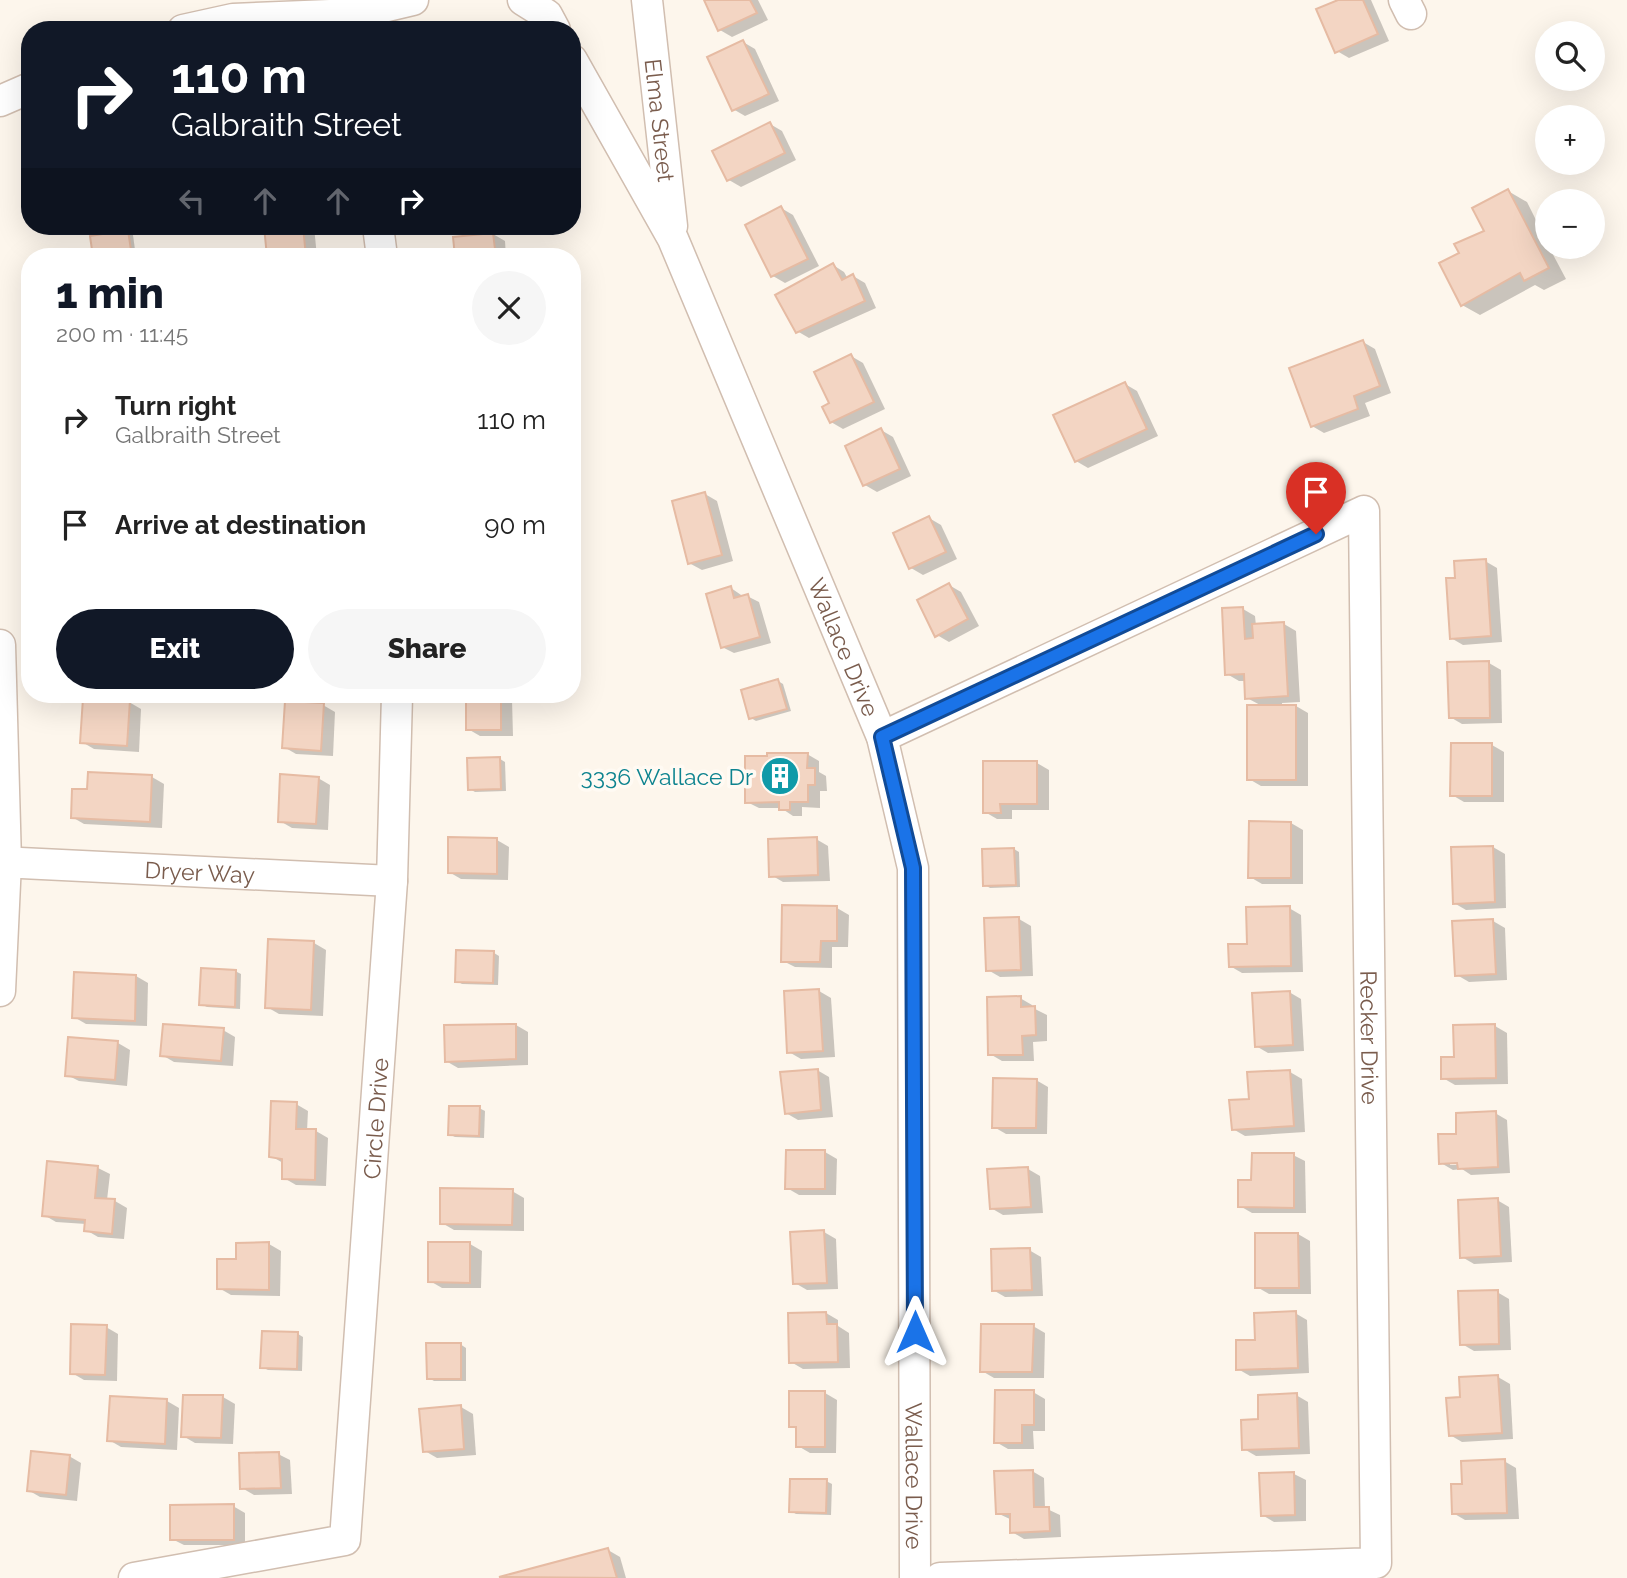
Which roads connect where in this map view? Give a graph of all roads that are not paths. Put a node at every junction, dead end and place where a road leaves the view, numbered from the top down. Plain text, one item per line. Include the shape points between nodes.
1 (413, 0) edge
2 (523, 0) edge
3 (647, 0) edge
4 (354, 15) edge
5 (224, 21) edge
6 (550, 21) edge
7 (581, 76) edge
8 (21, 92) edge
9 (0, 102) edge
10 (673, 239) junction
11 (0, 645) edge
12 (397, 703) edge
13 (882, 737) junction
14 (3, 862) edge
15 (391, 881) junction
16 (0, 991) edge
17 (134, 1578) edge
18 (915, 1578) edge
19 (940, 1578) edge

1 - 4 street
2 - 6 street
3 - 10 street, Elma Street
4 - 5 street
7 - 10 street, Wallace Drive
8 - 9 street
10 - 13 street, Wallace Drive
11 - 14 street
12 - 15 street, Circle Drive
13 - 18 street, Wallace Drive via 913,868
13 - 19 street, Recker Drive via 1364,511 1376,1563
14 - 15 street, Dryer Way
14 - 16 street
15 - 17 street, Circle Drive via 345,1540

